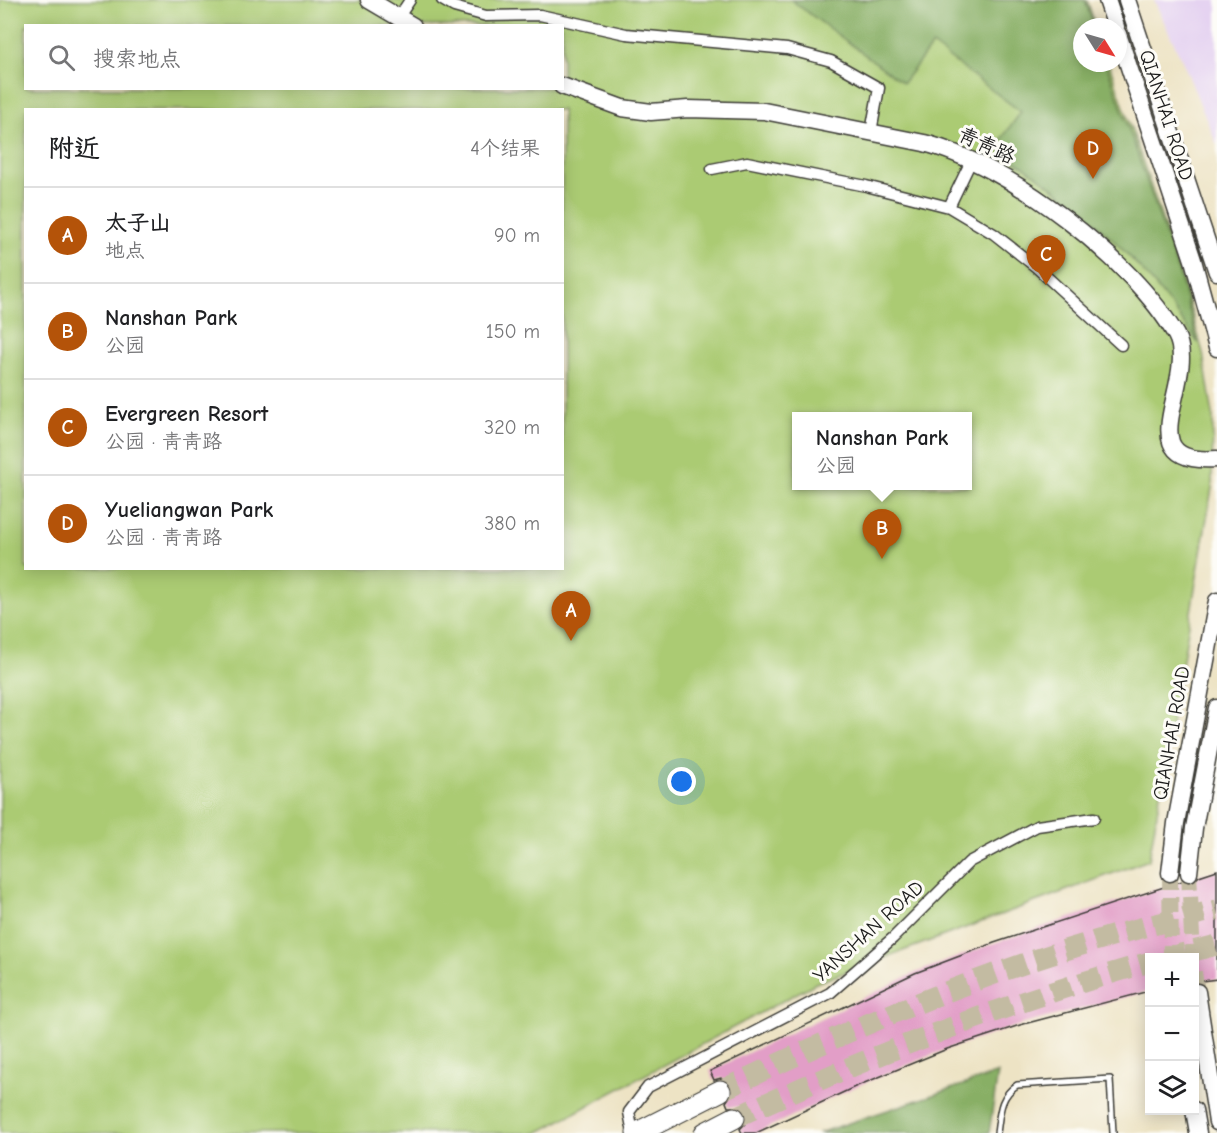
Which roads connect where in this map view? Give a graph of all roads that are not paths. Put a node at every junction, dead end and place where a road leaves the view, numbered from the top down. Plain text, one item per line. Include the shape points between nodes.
1 (369, 0) edge
2 (410, 0) edge
3 (442, 0) edge
4 (1107, 0) edge
5 (1127, 0) edge
6 (1133, 0) edge
7 (398, 18) junction
8 (1113, 18) edge
9 (1134, 19) junction
10 (409, 24) edge
11 (1127, 61) edge
12 (564, 87) edge
13 (872, 132) junction
14 (972, 159) junction
15 (712, 169) dead end
16 (949, 207) junction
17 (1217, 272) edge
18 (1121, 345) dead end
19 (1217, 348) edge
20 (1217, 459) edge
21 (1217, 601) edge
22 (1217, 708) edge
23 (1094, 818) dead end
24 (1170, 873) tunnel mouth
25 (1189, 873) tunnel mouth
26 (1199, 1005) edge
27 (720, 1090) tunnel mouth
28 (1195, 1115) edge
29 (734, 1118) tunnel mouth
30 (1217, 1122) edge
31 (635, 1133) edge
32 (705, 1133) edge
33 (997, 1133) edge
34 (1113, 1133) edge
35 (1198, 1133) edge

1 - 7 street
2 - 7 street
3 - 13 street via 486,16 540,15 667,40 747,43 810,54 879,88
4 - 8 street
5 - 9 street, QIANHAI ROAD
6 - 9 street
7 - 10 street
9 - 17 street, QIANHAI ROAD
11 - 19 street, QIANHAI ROAD via 1193,260
12 - 13 street, 青青路 via 622,108 651,112 764,111
13 - 14 street, 青青路 via 946,148
14 - 16 street
14 - 20 street, 青青路 via 1041,200 1110,259 1154,305 1171,327 1181,350 1181,373 1167,426 1172,445 1186,457
15 - 16 street via 747,162
16 - 18 street via 994,234 1036,267
21 - 24 street, QIANHAI ROAD
22 - 25 street, QIANHAI ROAD
23 - 31 street, YANSHAN ROAD via 1037,826 969,862 893,938 830,993 648,1087 629,1112
26 - 30 street
27 - 31 highway
28 - 35 street
29 - 32 highway
33 - 34 lane via 1002,1100 1017,1085 1110,1079

